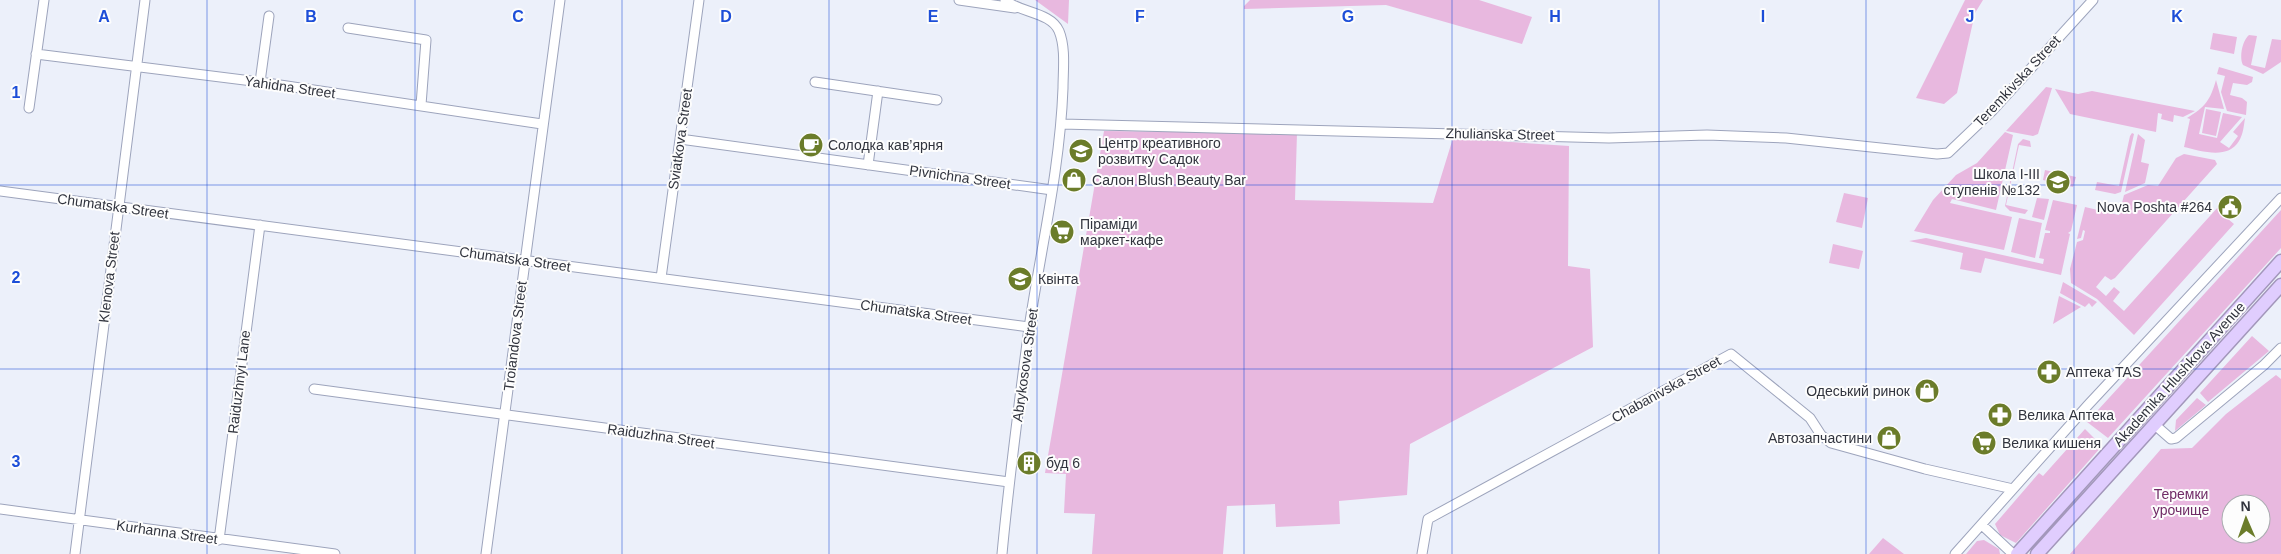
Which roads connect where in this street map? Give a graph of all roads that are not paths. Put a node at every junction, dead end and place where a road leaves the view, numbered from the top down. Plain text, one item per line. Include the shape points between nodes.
1 (44, 0) edge
2 (145, 0) edge
3 (560, 0) edge
4 (699, 0) edge
5 (959, 0) edge
6 (1005, 0) edge
7 (2092, 0) edge
8 (1015, 8) junction
9 (269, 16) dead end
10 (348, 28) dead end
11 (36, 54) junction
12 (134, 68) junction
13 (260, 82) junction
14 (815, 82) dead end
15 (878, 91) junction
16 (938, 100) dead end
17 (421, 105) junction
18 (29, 108) dead end
19 (542, 124) junction
20 (1062, 124) junction
21 (680, 140) junction
22 (1937, 154) joint
23 (868, 165) junction
24 (1052, 190) junction
25 (0, 191) edge
26 (2281, 198) edge
27 (118, 207) junction
28 (260, 225) junction
29 (524, 260) junction
30 (2281, 261) edge
31 (661, 278) junction
32 (2281, 285) edge
33 (1029, 327) junction
34 (2281, 348) edge
35 (314, 389) dead end
36 (505, 416) junction
37 (2155, 424) junction
38 (1009, 482) junction
39 (2014, 489) junction
40 (0, 510) edge
41 (79, 520) junction
42 (1982, 525) junction
43 (219, 540) junction
44 (75, 554) edge
45 (334, 554) edge
46 (486, 554) edge
47 (1002, 554) edge
48 (1422, 554) edge
49 (1955, 554) edge
50 (2013, 554) edge
51 (2017, 554) edge
52 (2037, 554) edge

1 - 11 street
2 - 12 street, Klenova Street
3 - 19 street, Troiandova Street
4 - 21 street, Sviatkova Street
5 - 8 street
6 - 8 street, Abrykosova Street
7 - 22 street, Teremkivska Street via 1992,111 1948,153
8 - 20 street, Abrykosova Street via 1044,17 1055,24 1059,32 1064,69
9 - 13 street
10 - 17 street via 426,40
11 - 12 street, Yahidna Street
11 - 18 street
12 - 13 street, Yahidna Street
12 - 27 street, Klenova Street
13 - 17 street, Yahidna Street
14 - 15 street
15 - 16 street
15 - 23 street
17 - 19 street, Yahidna Street
19 - 29 street, Troiandova Street
20 - 22 street, Zhulianska Street via 1609,138 1707,135 1786,138
20 - 24 street, Abrykosova Street
21 - 23 street, Pivnichna Street
21 - 31 street, Sviatkova Street
23 - 24 street, Pivnichna Street
24 - 33 street, Abrykosova Street
25 - 27 street, Chumatska Street
26 - 39 street
27 - 28 street, Chumatska Street
27 - 41 street, Klenova Street
28 - 29 street, Chumatska Street
28 - 43 street, Raiduzhnyi Lane
29 - 31 street, Chumatska Street
29 - 36 street, Troiandova Street
30 - 51 highway, Akademika Hlushkova Avenue
31 - 33 street, Chumatska Street
32 - 37 highway, Akademika Hlushkova Avenue
33 - 38 street, Abrykosova Street
34 - 37 street via 2176,438 2171,439
35 - 36 street, Raiduzhna Street
36 - 38 street, Raiduzhna Street
36 - 46 street, Troiandova Street
37 - 52 highway, Akademika Hlushkova Avenue
38 - 47 street, Abrykosova Street
39 - 42 street
39 - 48 street, Chabanivska Street via 1831,443 1810,418 1731,354 1428,519
40 - 41 street, Kurhanna Street
41 - 43 street, Kurhanna Street
41 - 44 street, Klenova Street
42 - 49 street
42 - 50 street
43 - 45 street, Kurhanna Street

